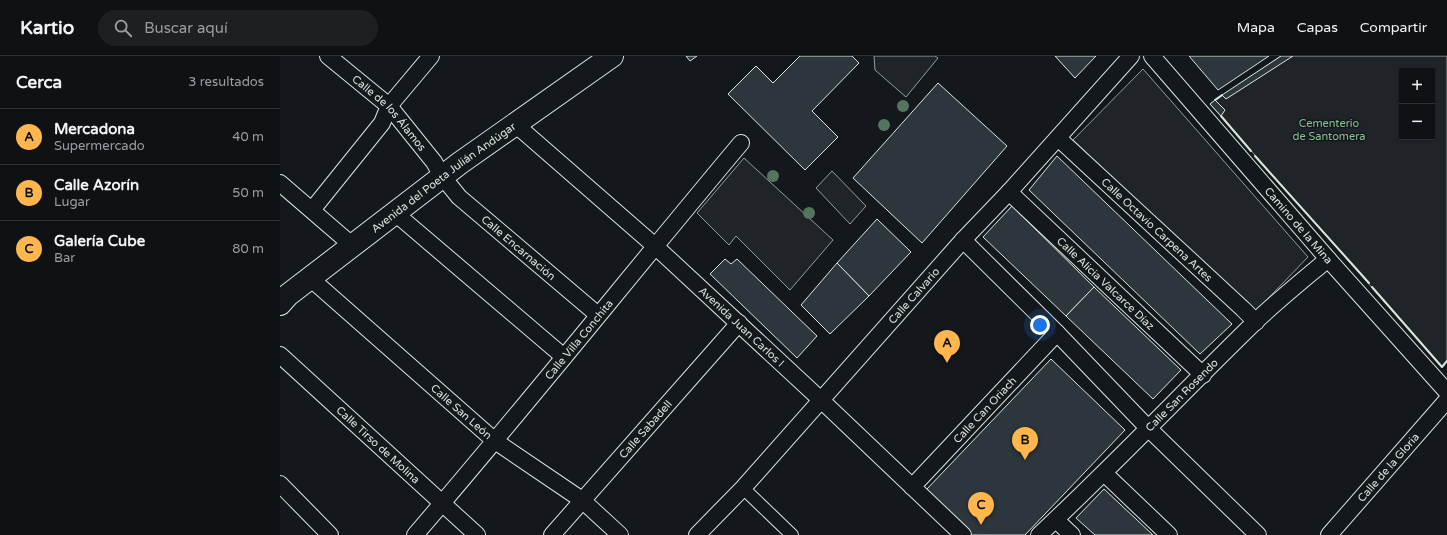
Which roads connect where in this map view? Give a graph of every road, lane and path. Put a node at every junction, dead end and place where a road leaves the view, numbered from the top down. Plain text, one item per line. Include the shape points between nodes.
1 (328, 56) edge
2 (430, 56) edge
3 (612, 56) edge
4 (1131, 56) edge
5 (1152, 56) edge
6 (389, 106) junction
7 (515, 124) junction
8 (1058, 138) junction
9 (741, 143) dead end
10 (442, 176) junction
11 (280, 183) edge
12 (1009, 192) junction
13 (312, 210) junction
14 (395, 213) junction
15 (963, 240) junction
16 (353, 246) junction
17 (655, 246) junction
18 (1328, 259) junction
19 (310, 278) junction
20 (280, 304) edge
21 (598, 316) junction
22 (1256, 322) junction
23 (739, 323) junction
24 (1057, 333) junction
25 (280, 355) edge
26 (564, 357) junction
27 (1203, 375) junction
28 (1447, 392) edge
29 (821, 400) junction
30 (1447, 400) edge
31 (1148, 428) junction
32 (495, 441) junction
33 (1104, 473) junction
34 (280, 484) edge
35 (912, 487) junction
36 (743, 488) junction
37 (582, 500) junction
38 (442, 504) junction
39 (1056, 520) junction
40 (330, 535) edge
41 (415, 535) edge
42 (477, 535) edge
43 (552, 535) edge
44 (620, 535) edge
45 (697, 535) edge
46 (792, 535) edge
47 (963, 535) edge
48 (1039, 535) edge
49 (1072, 535) edge
50 (1169, 535) edge
51 (1258, 535) edge
52 (1330, 535) edge

1 - 6 street, Calle de los Álamos
2 - 6 street
3 - 7 highway, Avenida del Poeta Julián Andúgar
4 - 8 street, Calle Calvario
5 - 18 street, Camino de la Mina
6 - 10 street, Calle de los Álamos via 434,162
6 - 13 street via 382,123
7 - 10 highway, Avenida del Poeta Julián Andúgar
7 - 17 street, Avenida Juan Carlos I
8 - 12 street, Calle Calvario
8 - 22 street, Calle Octavio Carpena Artes
9 - 17 street, Calle Villa Conchita
10 - 14 highway, Avenida del Poeta Julián Andúgar
10 - 21 street, Calle Encarnación via 459,197
11 - 13 street
12 - 15 street, Calle Calvario
12 - 27 street, Calle Alicia Valcarce Díaz
13 - 16 street
14 - 16 highway, Avenida del Poeta Julián Andúgar
14 - 26 street
15 - 24 street
15 - 29 street, Calle Calvario
16 - 19 highway, Avenida del Poeta Julián Andúgar
17 - 21 street, Calle Villa Conchita
17 - 23 street, Avenida Juan Carlos I
18 - 22 street, Calle San Rosendo
18 - 28 street, Camino de la Mina
19 - 20 highway, Avenida del Poeta Julián Andúgar
19 - 32 street, Calle San León
21 - 26 street, Calle Villa Conchita
22 - 27 street, Calle San Rosendo
23 - 29 street, Avenida Juan Carlos I
23 - 37 street, Calle Sabadell
24 - 31 street
24 - 35 street, Calle Can Oriach
25 - 38 street, Calle Tirso de Molina
26 - 32 street, Calle Villa Conchita
27 - 31 street, Calle San Rosendo
29 - 35 street, Avenida Juan Carlos I
29 - 36 street, Calle Calvario
30 - 52 street, Calle de la Gloria
31 - 33 street, Calle San Rosendo
31 - 51 street
32 - 37 street, Calle San León
32 - 38 street, Calle Villa Conchita
33 - 39 street, Calle San Rosendo
33 - 50 street
34 - 40 street
35 - 47 street, Avenida Juan Carlos I
36 - 45 street, Calle Calvario
36 - 46 street
37 - 43 street, Calle Sabadell
37 - 44 street, Calle San León
38 - 41 street, Calle Villa Conchita
38 - 42 street, Calle Tirso de Molina
39 - 48 street, Calle San Rosendo
39 - 49 street

